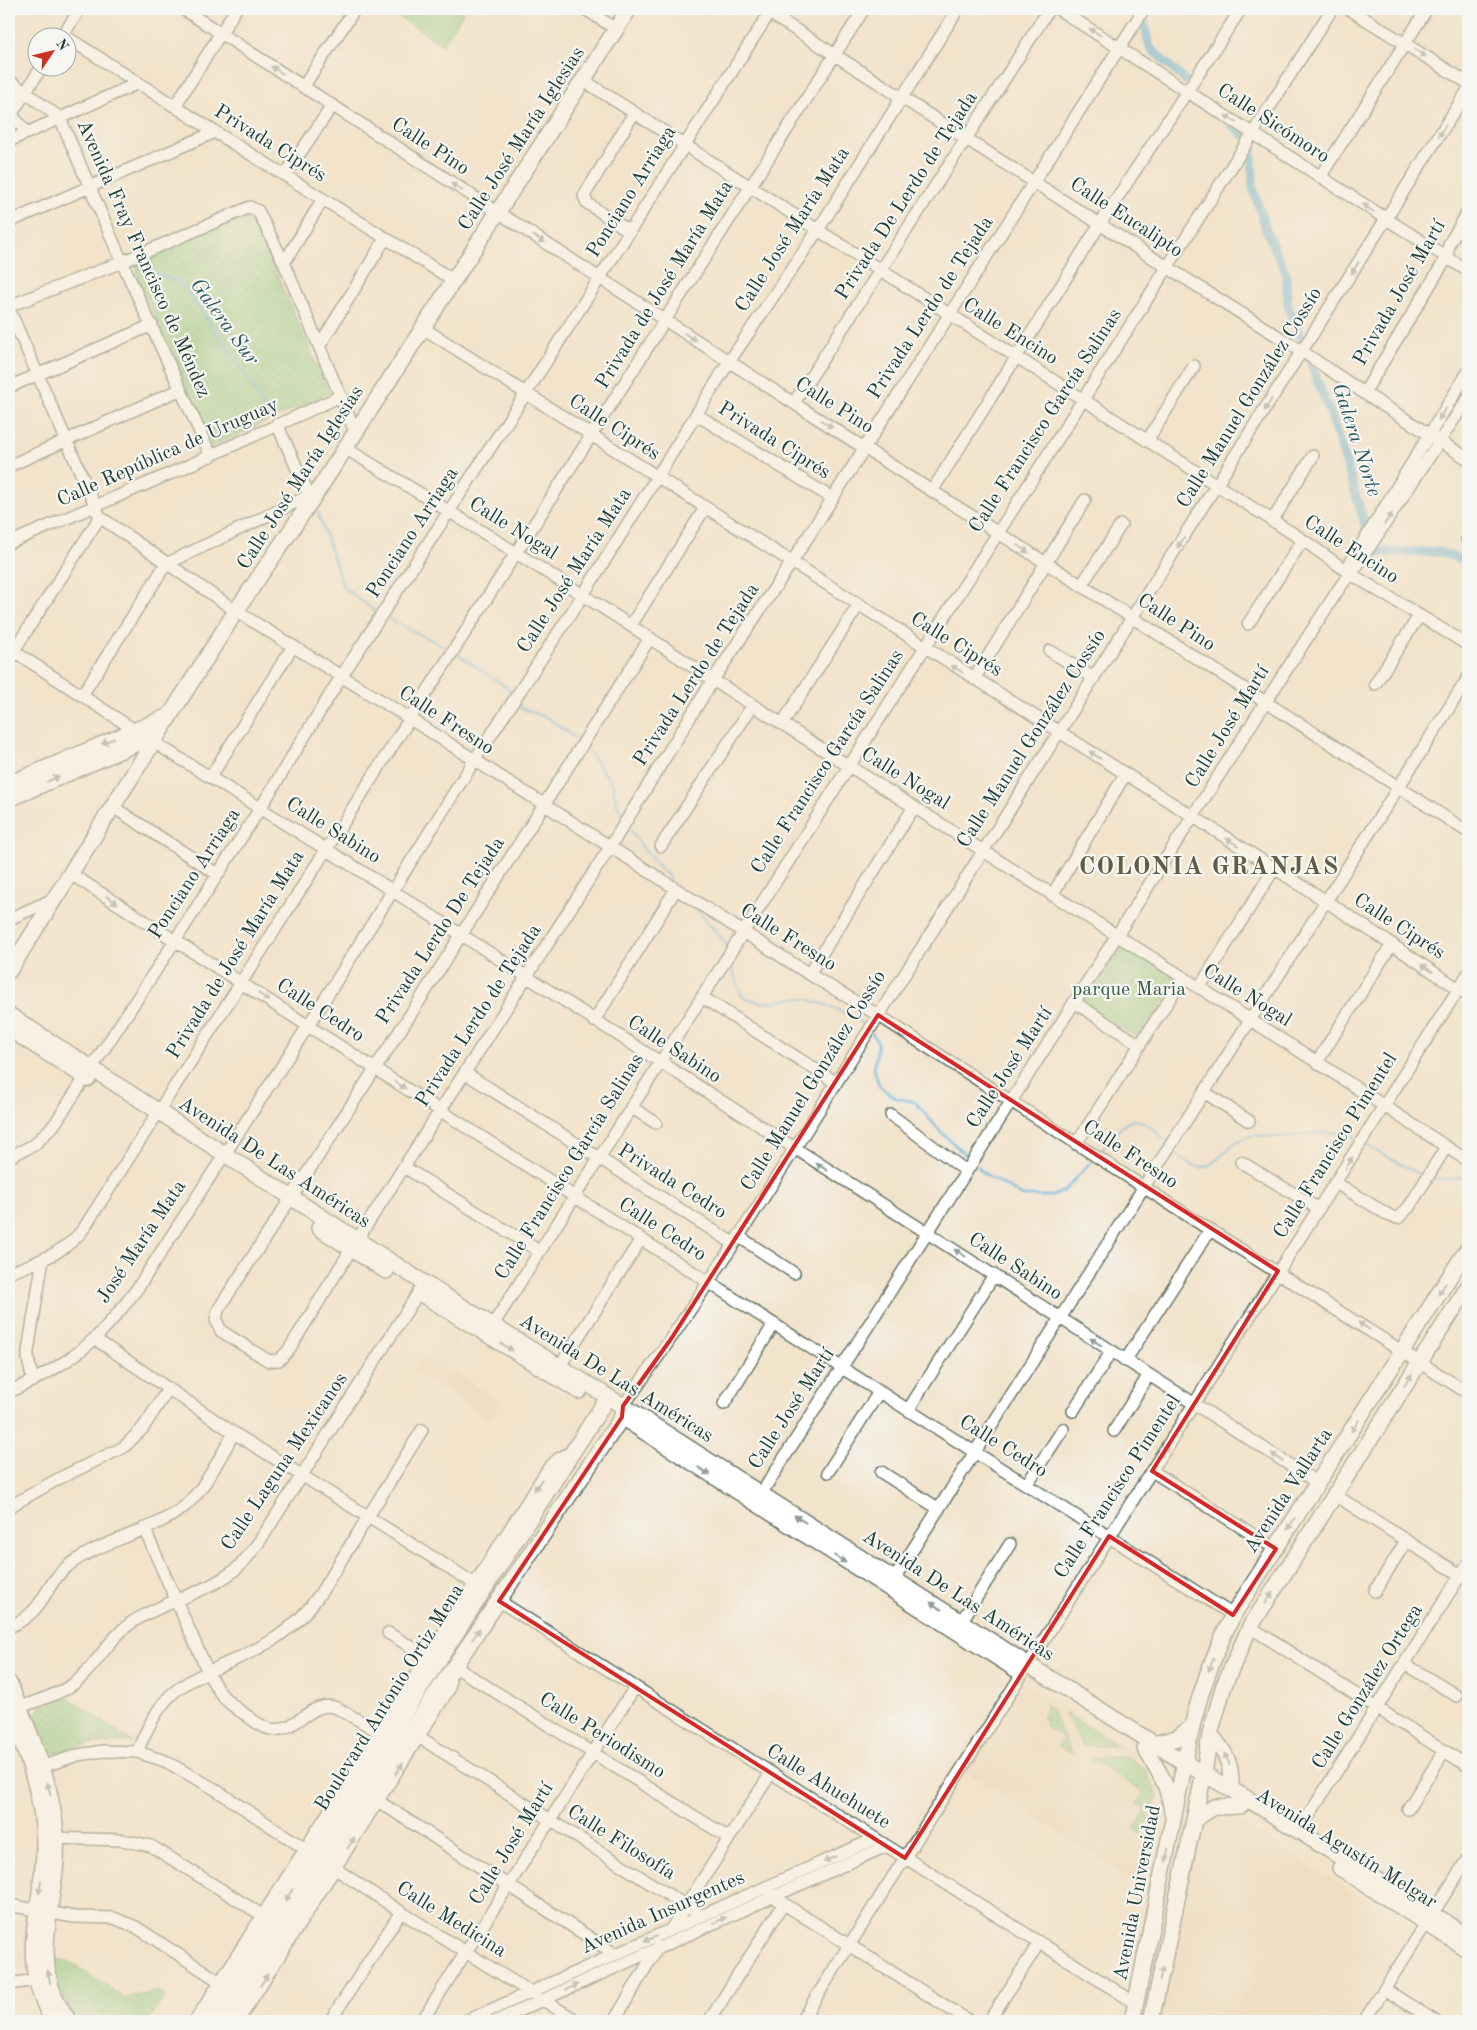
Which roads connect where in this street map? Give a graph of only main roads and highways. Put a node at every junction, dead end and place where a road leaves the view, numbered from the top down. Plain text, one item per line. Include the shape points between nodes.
1 (629, 9) edge
2 (169, 716) junction
3 (153, 738) junction
4 (9, 784) edge
5 (9, 799) edge
6 (9, 971) edge
7 (9, 1015) edge
8 (11, 1033) edge
9 (88, 1073) junction
10 (1468, 1248) edge
11 (1468, 1287) edge
12 (605, 1401) junction
13 (622, 1412) junction
14 (585, 1431) junction
15 (605, 1442) junction
16 (1024, 1669) junction
17 (9, 1683) edge
18 (14, 1710) edge
19 (1192, 1727) junction
20 (1210, 1734) junction
21 (1150, 1747) junction
22 (1184, 1768) junction
23 (1203, 1778) junction
24 (1231, 1788) junction
25 (1241, 1806) junction
26 (1194, 1820) junction
27 (1173, 1822) junction
28 (321, 1858) junction
29 (42, 1912) junction
30 (1429, 1919) junction
31 (1468, 1937) edge
32 (1468, 1950) edge
33 (1153, 2020) edge
34 (53, 2021) edge
35 (69, 2021) edge
36 (209, 2021) edge
37 (225, 2021) edge
38 (1132, 2021) edge

1 - 2 main road, Calle José María Iglesias
2 - 3 main road, Calle José María Iglesias
2 -> 4 main road
5 -> 3 main road
3 - 6 main road, Calle José María Iglesias
7 - 9 main road, Avenida De Las Américas
8 - 9 main road, Avenida De Las Américas
9 - 12 main road, Avenida De Las Américas via 422,1288
10 -> 19 main road, Avenida Vallarta via 1233,1615 1202,1687
20 -> 11 main road, Avenida Vallarta via 1224,1685 1250,1627
12 - 13 main road, Avenida De Las Américas
12 - 14 main road, Boulevard Antonio Ortiz Mena
13 - 15 main road, Boulevard Antonio Ortiz Mena
13 -> 16 main road, Avenida De Las Américas
16 -> 13 main road, Avenida De Las Américas via 961,1622 894,1579 761,1494
14 - 15 main road via 597,1433
14 -> 28 main road, Boulevard Antonio Ortiz Mena via 478,1587 384,1734
28 -> 15 main road, Boulevard Antonio Ortiz Mena
16 - 21 main road, Avenida De Las Américas
17 - 18 main road
18 - 29 main road via 37,1768 40,1805 50,1838 43,1864
19 - 21 main road via 1177,1738
19 - 22 main road, Avenida Vallarta
20 - 23 main road, Avenida Vallarta
24 -> 20 main road via 1231,1767
21 - 22 main road, Avenida De Las Américas
21 - 27 main road via 1169,1796
22 - 23 main road, Avenida De Las Américas
22 - 27 main road, Avenida Universidad
23 - 24 main road, Avenida Agustín Melgar
23 - 25 main road, Avenida Agustín Melgar
23 - 26 main road, Avenida Universidad
24 - 30 main road, Avenida Agustín Melgar
25 - 26 main road via 1214,1806
25 - 30 main road, Avenida Agustín Melgar
33 -> 26 main road, Avenida Universidad
27 -> 38 main road, Avenida Universidad
28 -> 36 main road, Boulevard Antonio Ortiz Mena
28 - 37 main road, Boulevard Antonio Ortiz Mena
29 - 34 main road via 33,1941 36,1980
35 -> 29 main road via 56,1999 49,1977
30 - 31 main road, Avenida Agustín Melgar
30 - 32 main road, Avenida Agustín Melgar

